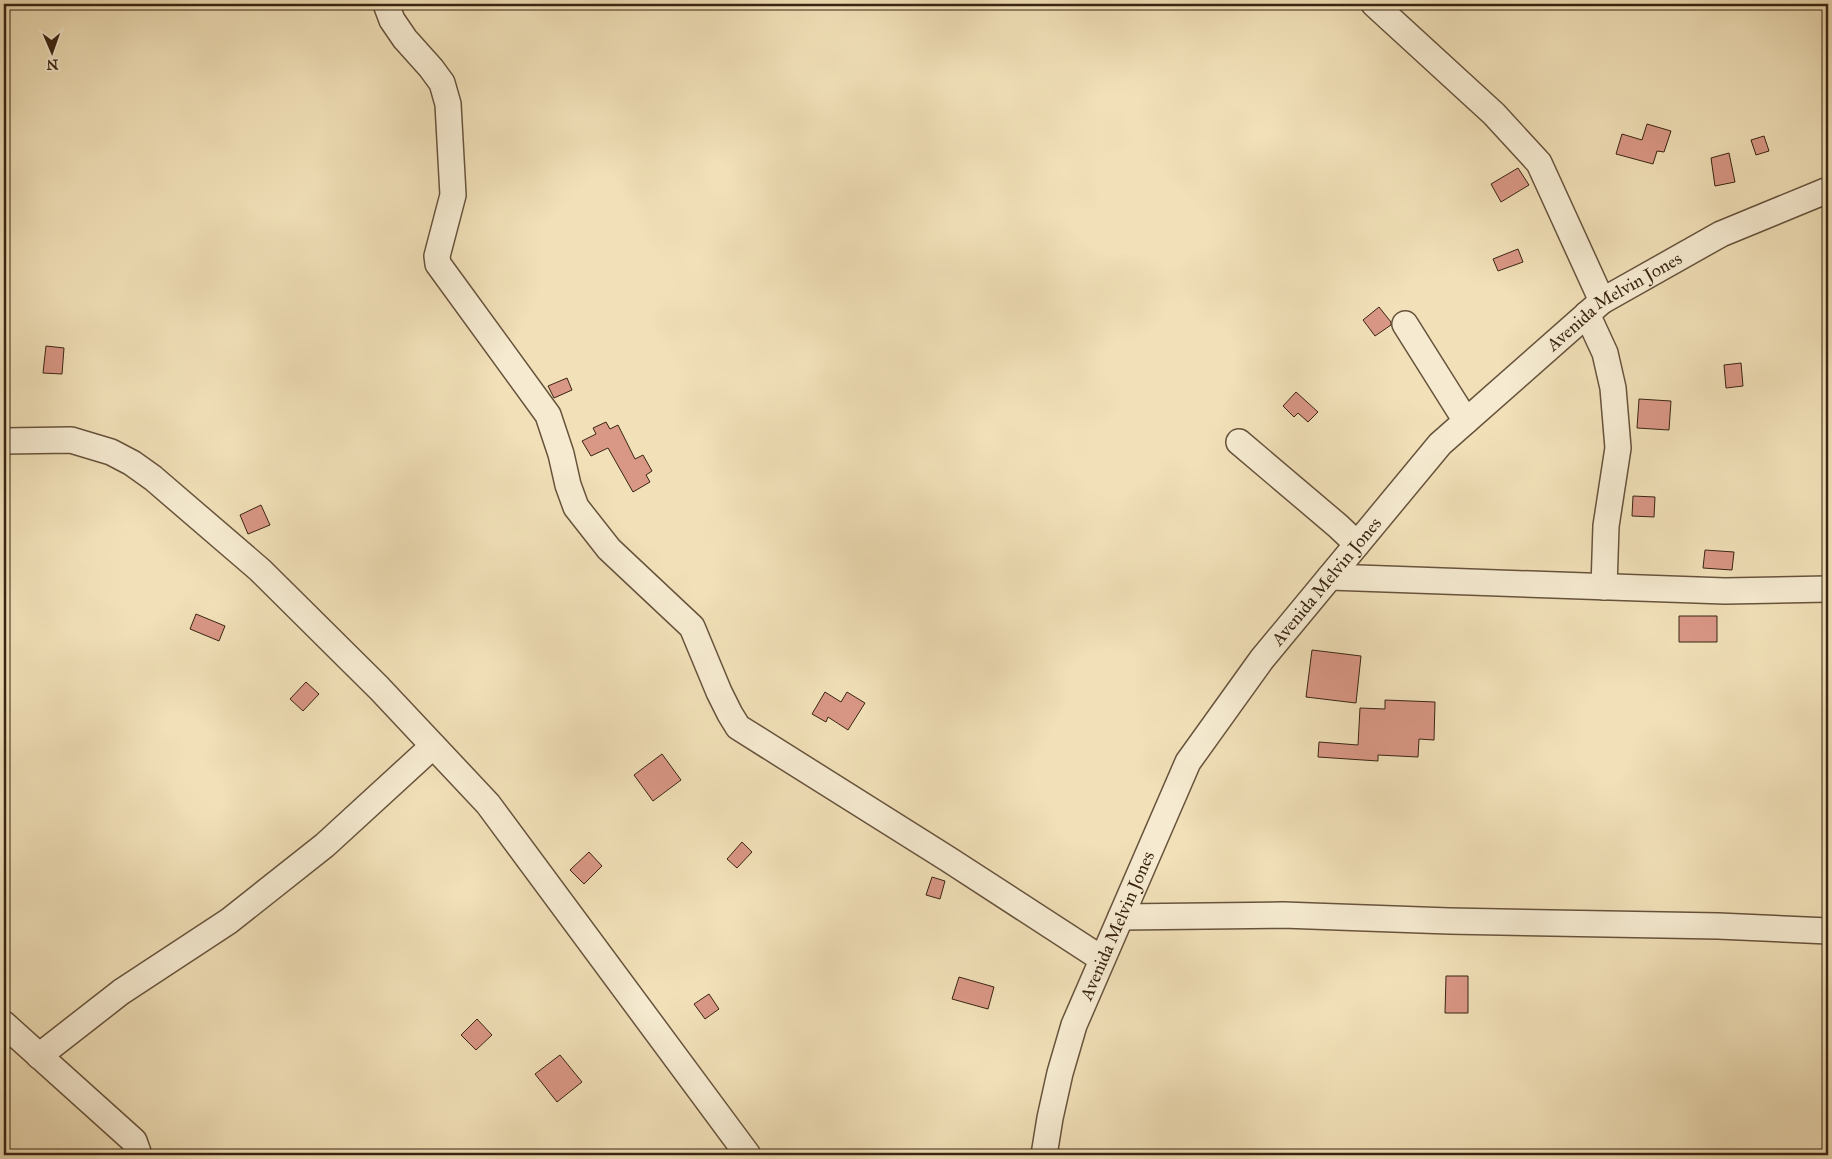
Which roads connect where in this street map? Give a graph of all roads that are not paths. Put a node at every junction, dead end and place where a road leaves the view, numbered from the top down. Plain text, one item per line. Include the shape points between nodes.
1 (386, 4) edge
2 (1374, 4) edge
3 (1828, 190) edge
4 (1594, 308) junction
5 (1405, 324) dead end
6 (1466, 421) junction
7 (4, 440) edge
8 (1239, 442) dead end
9 (1357, 544) junction
10 (1330, 577) junction
11 (1604, 587) junction
12 (1828, 589) edge
13 (433, 746) junction
14 (1121, 917) junction
15 (1828, 931) edge
16 (1102, 958) junction
17 (4, 1024) edge
18 (39, 1056) junction
19 (139, 1155) edge
20 (748, 1155) edge
21 (1044, 1155) edge

1 - 16 street via 405,39 442,82 448,104 453,195 437,256 438,264 548,415 576,507 609,549 692,627 719,692 738,727
2 - 4 street via 1494,114 1539,163
3 - 4 street, Avenida Melvin Jones via 1721,234
4 - 6 street, Avenida Melvin Jones
4 - 11 street via 1613,388 1618,448 1606,526
5 - 6 street
6 - 9 street, Avenida Melvin Jones via 1440,444
7 - 13 street via 71,440 111,452 132,463 260,570
8 - 9 street
9 - 10 street, Avenida Melvin Jones
10 - 11 street
10 - 14 street, Avenida Melvin Jones via 1262,659 1188,762
11 - 12 street via 1725,591
13 - 18 street via 325,845 230,921 121,992
13 - 20 street via 488,804
14 - 15 street via 1283,915
14 - 16 street, Avenida Melvin Jones
16 - 21 street, Avenida Melvin Jones via 1074,1025 1060,1073
17 - 18 street
18 - 19 street via 134,1141

